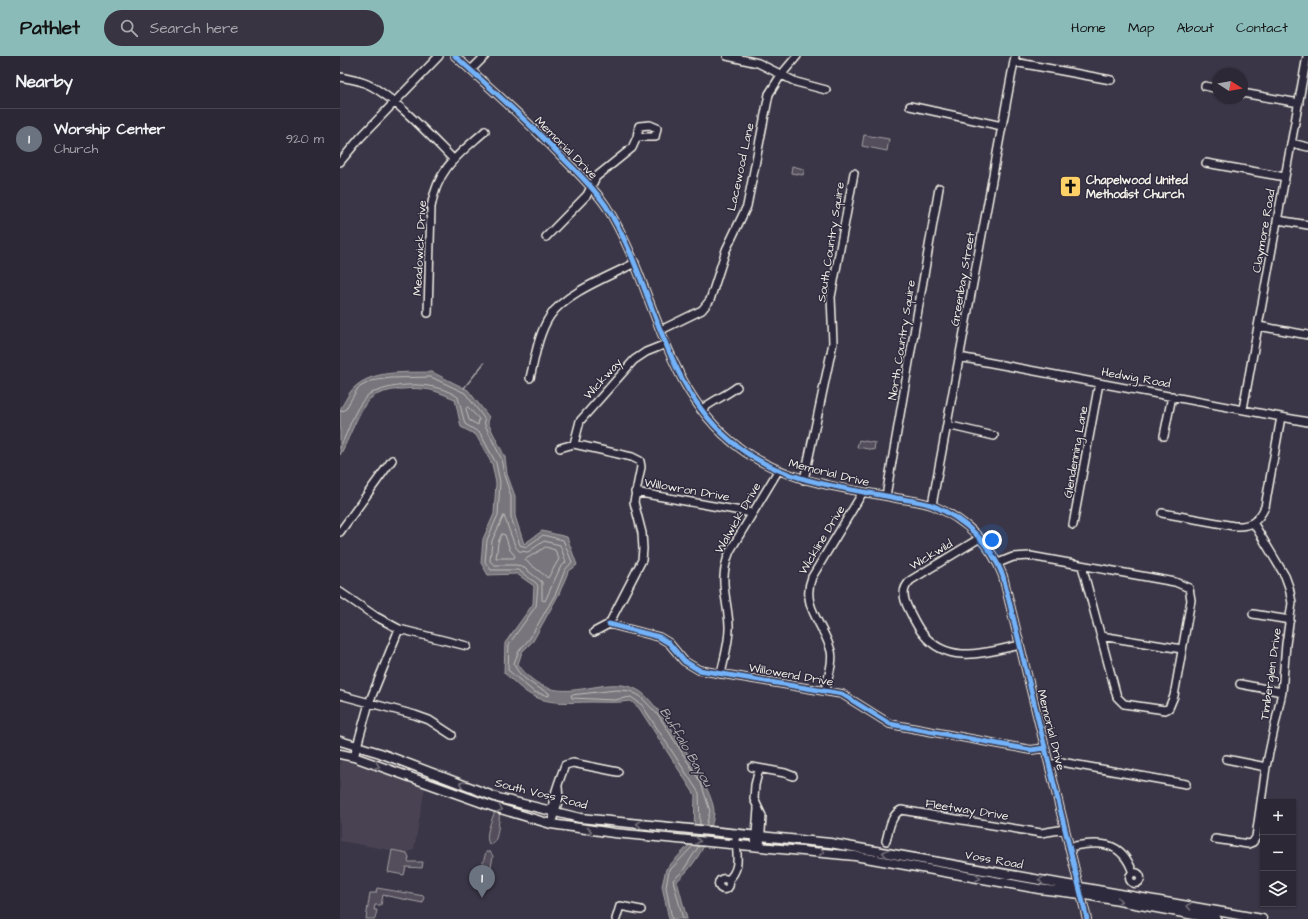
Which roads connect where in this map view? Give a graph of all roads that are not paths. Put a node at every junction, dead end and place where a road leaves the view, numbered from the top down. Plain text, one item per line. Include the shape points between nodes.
1 (439, 56) edge
2 (455, 56) edge
3 (485, 56) edge
4 (727, 56) edge
5 (797, 56) edge
6 (1307, 56) edge
7 (1014, 59) edge
8 (471, 70) junction
9 (1306, 70) edge
10 (781, 75) junction
11 (340, 77) edge
12 (1111, 80) dead end
13 (1205, 86) dead end
14 (1212, 88) edge
15 (826, 90) dead end
16 (1248, 94) edge
17 (394, 103) junction
18 (1299, 103) junction
19 (910, 106) dead end
20 (1002, 126) junction
21 (485, 131) dead end
22 (637, 137) dead end
23 (1292, 144) junction
24 (1308, 146) edge
25 (454, 160) junction
26 (340, 162) edge
27 (1206, 163) dead end
28 (854, 173) dead end
29 (1285, 177) junction
30 (591, 186) junction
31 (940, 188) dead end
32 (1278, 220) junction
33 (1308, 225) edge
34 (546, 237) dead end
35 (635, 263) junction
36 (428, 313) dead end
37 (1258, 326) junction
38 (661, 330) junction
39 (1308, 335) edge
40 (666, 344) junction
41 (960, 357) junction
42 (530, 378) dead end
43 (1099, 383) junction
44 (738, 387) dead end
45 (1172, 396) junction
46 (1243, 409) junction
47 (700, 410) junction
48 (1281, 417) junction
49 (1308, 422) edge
50 (947, 425) junction
51 (994, 436) dead end
52 (1164, 436) dead end
53 (574, 444) junction
54 (560, 448) dead end
55 (392, 460) dead end
56 (778, 471) junction
57 (804, 480) junction
58 (635, 492) junction
59 (863, 492) junction
60 (886, 496) junction
61 (932, 505) junction
62 (752, 513) junction
63 (1162, 513) dead end
64 (1254, 524) junction
65 (1073, 525) dead end
66 (340, 532) edge
67 (980, 538) junction
68 (998, 563) junction
69 (1082, 566) junction
70 (340, 592) edge
71 (1252, 614) dead end
72 (1290, 620) junction
73 (608, 624) junction
74 (399, 629) junction
75 (594, 632) dead end
76 (1101, 636) junction
77 (1020, 644) junction
78 (467, 646) dead end
79 (1182, 649) junction
80 (721, 674) junction
81 (1240, 684) dead end
82 (825, 691) junction
83 (1282, 692) junction
84 (340, 695) edge
85 (369, 703) junction
86 (452, 734) dead end
87 (340, 741) edge
88 (358, 746) junction
89 (1045, 748) junction
90 (340, 754) edge
91 (354, 757) junction
92 (1226, 759) dead end
93 (1050, 765) junction
94 (1266, 767) junction
95 (618, 772) dead end
96 (434, 774) junction
97 (793, 776) dead end
98 (1186, 784) dead end
99 (430, 785) junction
100 (553, 812) junction
101 (621, 822) junction
102 (550, 824) junction
103 (1065, 829) junction
104 (720, 832) joint
105 (736, 833) junction
106 (626, 834) junction
107 (758, 836) junction
108 (1215, 839) dead end
109 (806, 841) junction
110 (886, 842) dead end
111 (719, 844) joint
112 (735, 845) junction
113 (758, 846) junction
114 (1069, 847) junction
115 (804, 850) junction
116 (912, 857) junction
117 (910, 866) junction
118 (965, 867) junction
119 (1133, 873) dead end
120 (964, 876) junction
121 (728, 880) dead end
122 (1080, 890) junction
123 (642, 910) dead end
124 (1257, 918) edge
125 (616, 919) edge
126 (1087, 919) edge
127 (1216, 919) edge

1 - 17 street
2 - 8 street, Memorial Drive
3 - 8 street
4 - 10 street via 758,63
5 - 10 street, Lacewood Lane
6 - 9 street, Claymore Road
7 - 12 street
7 - 20 street, Greenbay Street
8 - 30 street, Memorial Drive
9 - 18 street, Claymore Road
10 - 15 street
10 - 38 street, Lacewood Lane via 769,94 746,206 726,250 710,300 702,310
11 - 17 street via 369,84
13 - 14 street
16 - 18 street
17 - 25 street
17 - 26 street
18 - 23 street, Claymore Road
19 - 20 street
20 - 41 street, Greenbay Street
21 - 25 street, Meadowick Drive
22 - 30 street via 632,148 596,177
23 - 24 street
23 - 29 street, Claymore Road
25 - 36 street, Meadowick Drive via 441,175 431,207
27 - 29 street
28 - 57 street, South Country Squire via 832,298 833,343
29 - 32 street, Claymore Road
30 - 34 street via 587,195
30 - 35 street, Memorial Drive via 605,205
31 - 60 street, North Country Squire
32 - 33 street
32 - 37 street, Claymore Road
35 - 38 street, Memorial Drive
35 - 42 street via 568,298 557,307 543,328
37 - 39 street
37 - 46 street, Claymore Road
38 - 40 street, Memorial Drive
40 - 47 street, Memorial Drive
40 - 53 street, Wickway via 634,360 580,421
41 - 43 street, Hedwig Road
41 - 50 street, Greenbay Street
43 - 45 street, Hedwig Road
43 - 65 street, Glendenning Lane
44 - 47 street
45 - 46 street, Hedwig Road
45 - 52 street
46 - 48 street, Hedwig Road
47 - 56 street, Memorial Drive via 738,447
48 - 49 street, Hedwig Road
48 - 64 street via 1265,507
50 - 51 street
50 - 61 street, Greenbay Street
53 - 54 street, Willowron Drive
53 - 58 street, Willowron Drive via 640,461
55 - 66 street
56 - 57 street, Memorial Drive
56 - 62 street, Walwick Drive
57 - 59 street, Memorial Drive
58 - 62 street, Willowron Drive
58 - 73 street via 634,502 642,533 642,560
59 - 60 street, Memorial Drive
59 - 82 street, Wickline Drive via 812,577 807,590 809,604 831,653
60 - 61 street, Memorial Drive
61 - 67 street, Memorial Drive via 958,518
62 - 80 street, Walwick Drive via 730,551 725,565 723,580 730,626
63 - 64 street via 1234,526
64 - 72 street, Timberglen Drive via 1285,576 1292,603
67 - 68 street, Memorial Drive
67 - 77 street, Wickwild via 911,580 904,590 905,601 921,632 934,645 946,650 970,656
68 - 69 street via 1022,555
68 - 77 street, Memorial Drive
69 - 76 street
69 - 79 street via 1175,582 1189,588 1191,600
70 - 74 street
71 - 72 street
72 - 83 street, Timberglen Drive
73 - 75 street
73 - 80 street, Willowend Drive via 659,637 669,643 684,661 699,670
74 - 78 street
74 - 85 street
76 - 79 street
76 - 79 street via 1120,701 1160,711 1169,708 1172,702
77 - 89 street, Memorial Drive
80 - 82 street, Willowend Drive
81 - 83 street
82 - 89 street, Willowend Drive via 842,694 854,700 890,724 1031,750
83 - 94 street, Timberglen Drive
84 - 85 street
85 - 86 street via 429,720
85 - 88 street
87 - 88 main road, South Voss Road
88 - 91 street
88 - 96 main road, South Voss Road
89 - 93 street, Memorial Drive
90 - 91 main road, South Voss Road
91 -> 99 main road, South Voss Road
92 - 94 street
93 - 98 street via 1061,762
93 - 103 street, Memorial Drive
94 - 108 street, Timberglen Drive via 1256,837 1253,842 1248,844
95 - 100 street via 573,763 565,764 554,795
96 - 99 main road
100 -> 96 main road, South Voss Road via 498,798
97 - 107 street via 756,768 754,799 758,809
99 -> 102 main road, South Voss Road
100 - 101 main road, South Voss Road via 580,818
100 - 102 street
104 -> 101 main road, South Voss Road
101 - 106 main road
102 -> 106 main road, South Voss Road
103 - 110 street, Fleetway Drive via 1041,833 901,810 895,814
103 - 114 street, Memorial Drive
104 - 105 main road, Voss Road
105 - 107 main road, Voss Road
105 - 112 street
106 -> 111 main road, South Voss Road
107 - 109 main road, Voss Road
107 - 113 street
109 - 115 main road
116 -> 109 main road, Voss Road
111 - 112 main road, Voss Road
112 - 113 main road, Voss Road
112 - 121 street via 737,866
113 - 115 main road, Voss Road
114 - 119 street via 1097,843 1113,847 1126,858
114 - 122 street, Memorial Drive
115 -> 117 main road, Voss Road
116 - 117 main road
116 - 118 main road, Voss Road
117 - 120 main road, Voss Road
118 - 120 main road
122 -> 118 main road, Voss Road
120 -> 122 main road, Voss Road via 1039,889
124 -> 122 main road, Voss Road
122 - 126 street, Memorial Drive
122 -> 127 main road, Voss Road
123 - 125 street via 620,906

